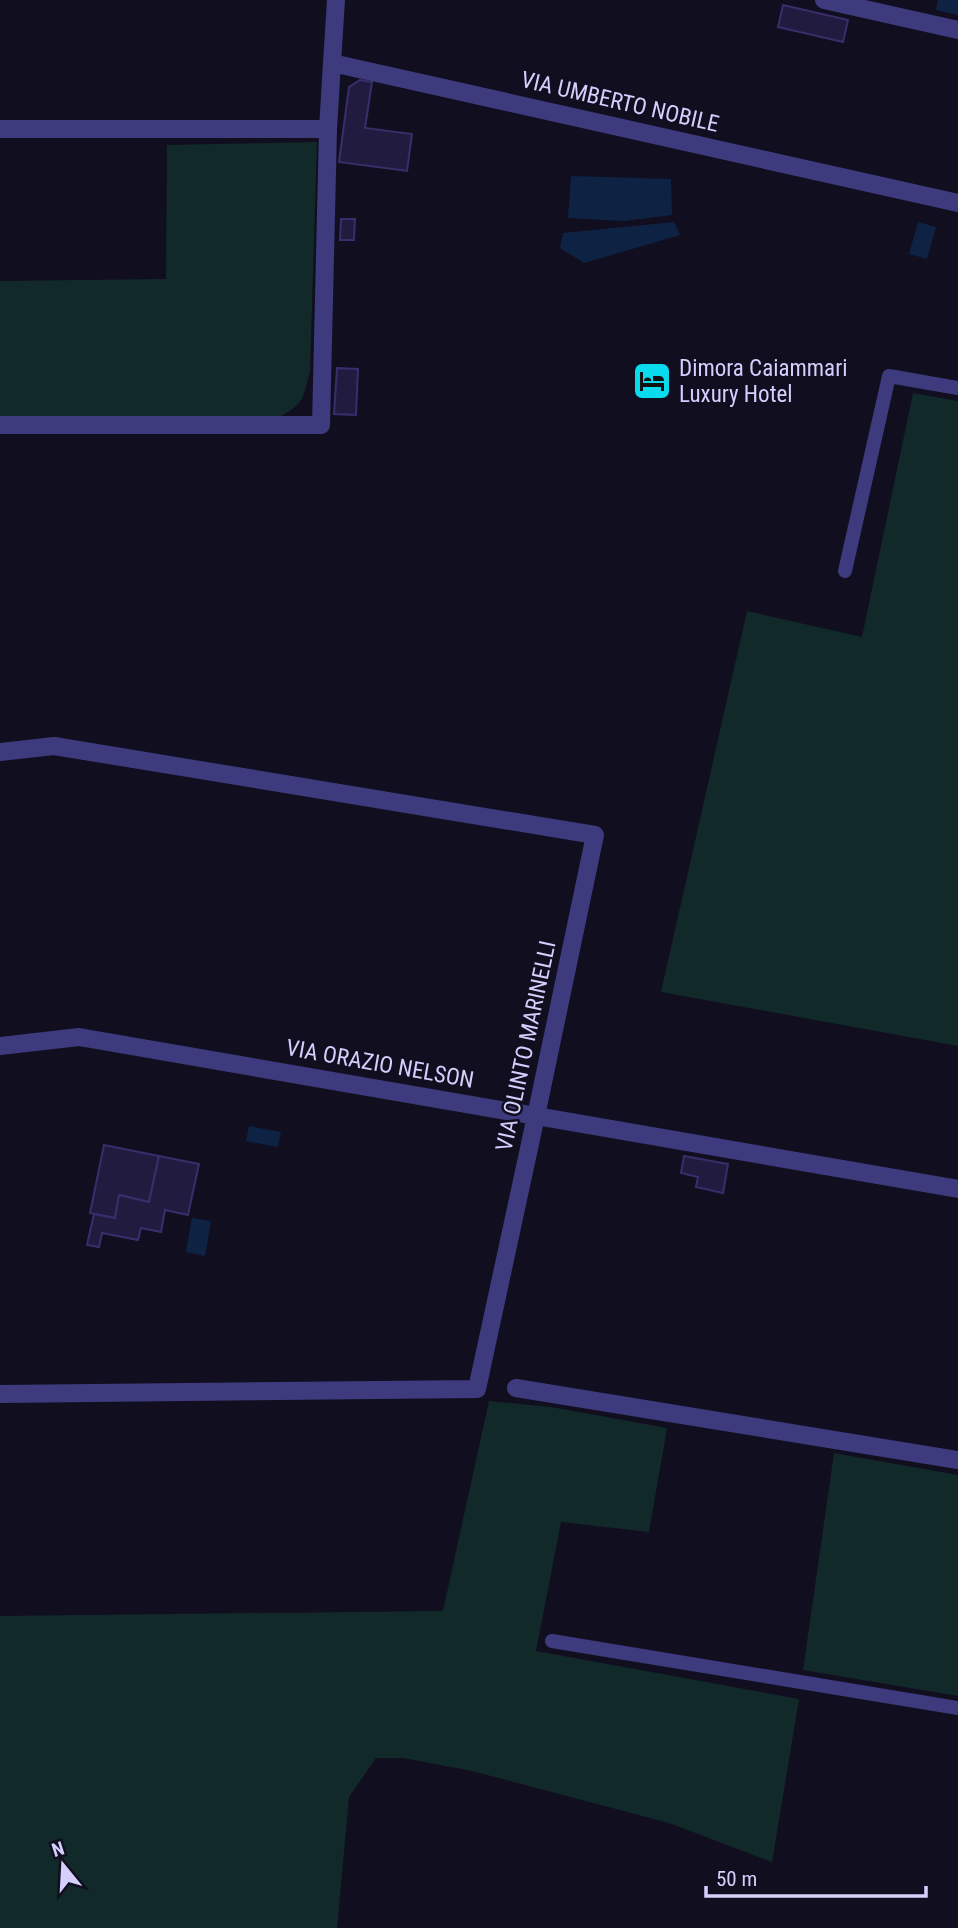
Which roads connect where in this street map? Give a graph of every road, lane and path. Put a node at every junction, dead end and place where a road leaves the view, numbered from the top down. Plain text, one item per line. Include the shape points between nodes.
1 (336, 0) edge
2 (824, 0) edge
3 (958, 30) edge
4 (331, 62) junction
5 (0, 129) edge
6 (328, 129) junction
7 (958, 203) edge
8 (958, 388) edge
9 (0, 425) edge
10 (845, 571) dead end
11 (0, 752) edge
12 (0, 1046) edge
13 (536, 1116) junction
14 (958, 1189) edge
15 (516, 1388) dead end
16 (0, 1394) edge
17 (958, 1460) edge
18 (552, 1641) dead end
19 (958, 1708) edge

1 - 4 street
2 - 3 street
4 - 6 street
4 - 7 street, VIA UMBERTO NOBILE
5 - 6 street
6 - 9 street via 321,425
8 - 10 lane via 889,376
11 - 13 street, VIA OLINTO MARINELLI via 54,746 594,835
12 - 13 street, VIA ORAZIO NELSON via 79,1037
13 - 14 street, VIA ORAZIO NELSON
13 - 16 street, VIA OLINTO MARINELLI via 477,1389
15 - 17 street
18 - 19 lane

